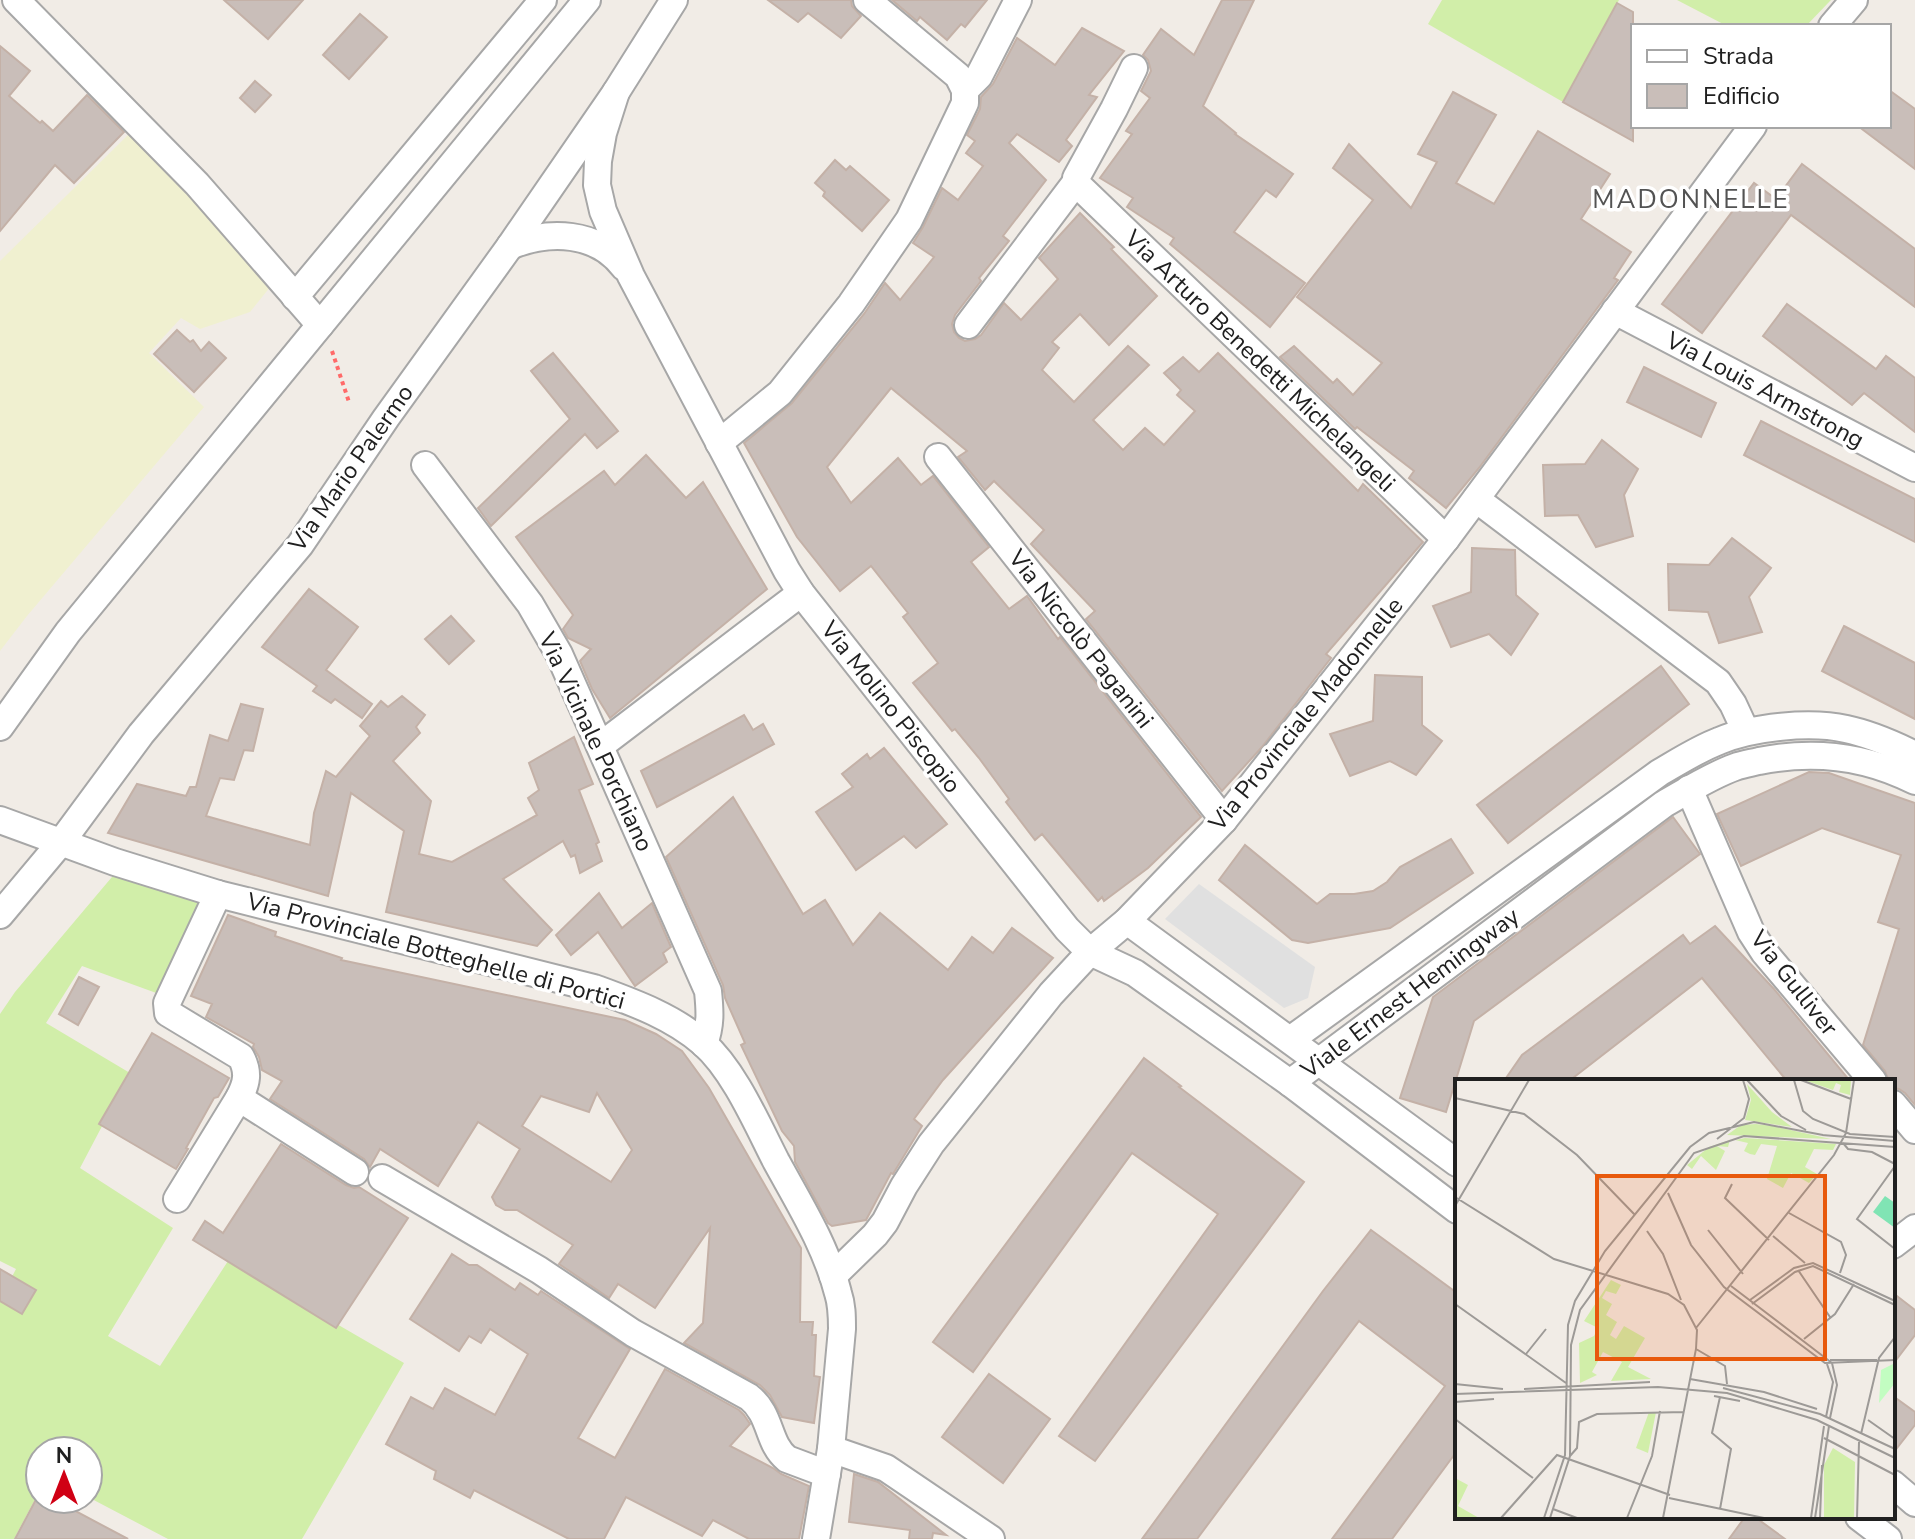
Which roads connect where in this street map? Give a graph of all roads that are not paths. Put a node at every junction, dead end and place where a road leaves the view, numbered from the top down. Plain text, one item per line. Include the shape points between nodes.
1 (16, 0) edge
2 (543, 0) edge
3 (587, 0) edge
4 (674, 0) edge
5 (867, 0) edge
6 (1018, 0) edge
7 (1854, 0) edge
8 (1834, 24) edge
9 (1134, 68) dead end
10 (965, 90) junction
11 (616, 92) junction
12 (1752, 128) edge
13 (1076, 182) junction
14 (510, 246) junction
15 (631, 276) junction
16 (295, 297) junction
17 (1615, 311) junction
18 (968, 325) dead end
19 (322, 334) junction
20 (719, 443) junction
21 (938, 457) dead end
22 (425, 465) dead end
23 (1915, 468) edge
24 (1476, 499) junction
25 (1446, 539) junction
26 (801, 593) junction
27 (0, 727) edge
28 (1746, 732) junction
29 (600, 746) junction
30 (1915, 755) edge
31 (1915, 781) edge
32 (1689, 789) junction
33 (0, 820) edge
34 (1224, 820) junction
35 (62, 841) junction
36 (218, 894) junction
37 (0, 915) edge
38 (1127, 921) junction
39 (1090, 952) junction
40 (1290, 1040) junction
41 (704, 1044) junction
42 (1318, 1062) junction
43 (1871, 1079) edge
44 (1290, 1083) junction
45 (239, 1098) junction
46 (1895, 1106) edge
47 (1915, 1130) edge
48 (1455, 1162) edge
49 (355, 1172) dead end
50 (382, 1178) dead end
51 (177, 1199) dead end
52 (1455, 1208) edge
53 (1915, 1228) edge
54 (1895, 1243) edge
55 (833, 1276) junction
56 (829, 1462) junction
57 (1895, 1486) edge
58 (1915, 1503) edge
59 (950, 1513) junction
60 (1862, 1519) edge
61 (816, 1539) edge
62 (947, 1539) edge
63 (991, 1539) edge
64 (1888, 1539) edge

1 - 16 street via 197,184
2 - 16 street
3 - 19 street
4 - 11 street, Via Mario Palermo
5 - 10 street via 958,76
6 - 10 street via 979,76
7 - 8 street
9 - 13 street
10 - 20 street via 965,103 909,220 851,304 780,393
11 - 14 street, Via Mario Palermo
11 - 15 street, Via Molino Piscopio via 603,133 597,185
12 - 17 street, Via Provinciale Madonnelle
13 - 18 street
13 - 25 street, Via Arturo Benedetti Michelangeli
14 - 15 street, Via Molino Piscopio via 560,235 594,242 614,254
14 - 35 street, Via Mario Palermo via 300,545 141,734
15 - 20 street, Via Molino Piscopio
16 - 19 street
17 - 23 street, Via Louis Armstrong
17 - 24 street, Via Provinciale Madonnelle
19 - 27 street via 68,632
20 - 26 street, Via Molino Piscopio
21 - 34 street, Via Niccolò Paganini
22 - 29 street, Via Vicinale Porchiano via 530,604
24 - 25 street, Via Provinciale Madonnelle
24 - 28 street via 1718,682
25 - 34 street, Via Provinciale Madonnelle
26 - 29 street
26 - 39 street, Via Molino Piscopio
28 - 30 street, Viale Ernest Hemingway via 1843,728
28 - 40 street, Viale Ernest Hemingway via 1659,773
29 - 41 street, Via Vicinale Porchiano via 708,991 711,1016
31 - 32 street, Viale Ernest Hemingway via 1855,759 1816,755 1737,766
32 - 42 street, Viale Ernest Hemingway
32 - 43 street, Via Gulliver via 1751,932
33 - 35 street, Via Provinciale Botteghelle di Portici
34 - 38 street, Via Provinciale Madonnelle
35 - 36 street, Via Provinciale Botteghelle di Portici
35 - 37 street, Via Mario Palermo
36 - 41 street, Via Provinciale Botteghelle di Portici via 594,988 634,1002
36 - 45 street, Via Provinciale Botteghelle di Portici via 166,1006 168,1013 241,1057 247,1076
38 - 39 street, Via Provinciale Madonnelle
38 - 40 street
39 - 44 street via 1135,973
39 - 55 street, Via Provinciale Madonnelle via 931,1144 875,1235
40 - 42 street
40 - 44 street, Viale Ernest Hemingway
41 - 55 street, Via Provinciale Botteghelle di Portici via 734,1080
42 - 44 street, Viale Ernest Hemingway
42 - 48 street
44 - 52 street
45 - 49 street
45 - 51 street, Via Provinciale Botteghelle di Portici
46 - 47 street
50 - 56 street via 539,1270 633,1333 749,1397 758,1404 787,1459
53 - 54 street
55 - 56 street, Via Provinciale Botteghelle di Portici via 842,1329
56 - 59 street via 886,1468
56 - 61 street, Via Provinciale Botteghelle di Portici
57 - 58 street
59 - 62 street
59 - 63 street
60 - 64 street

